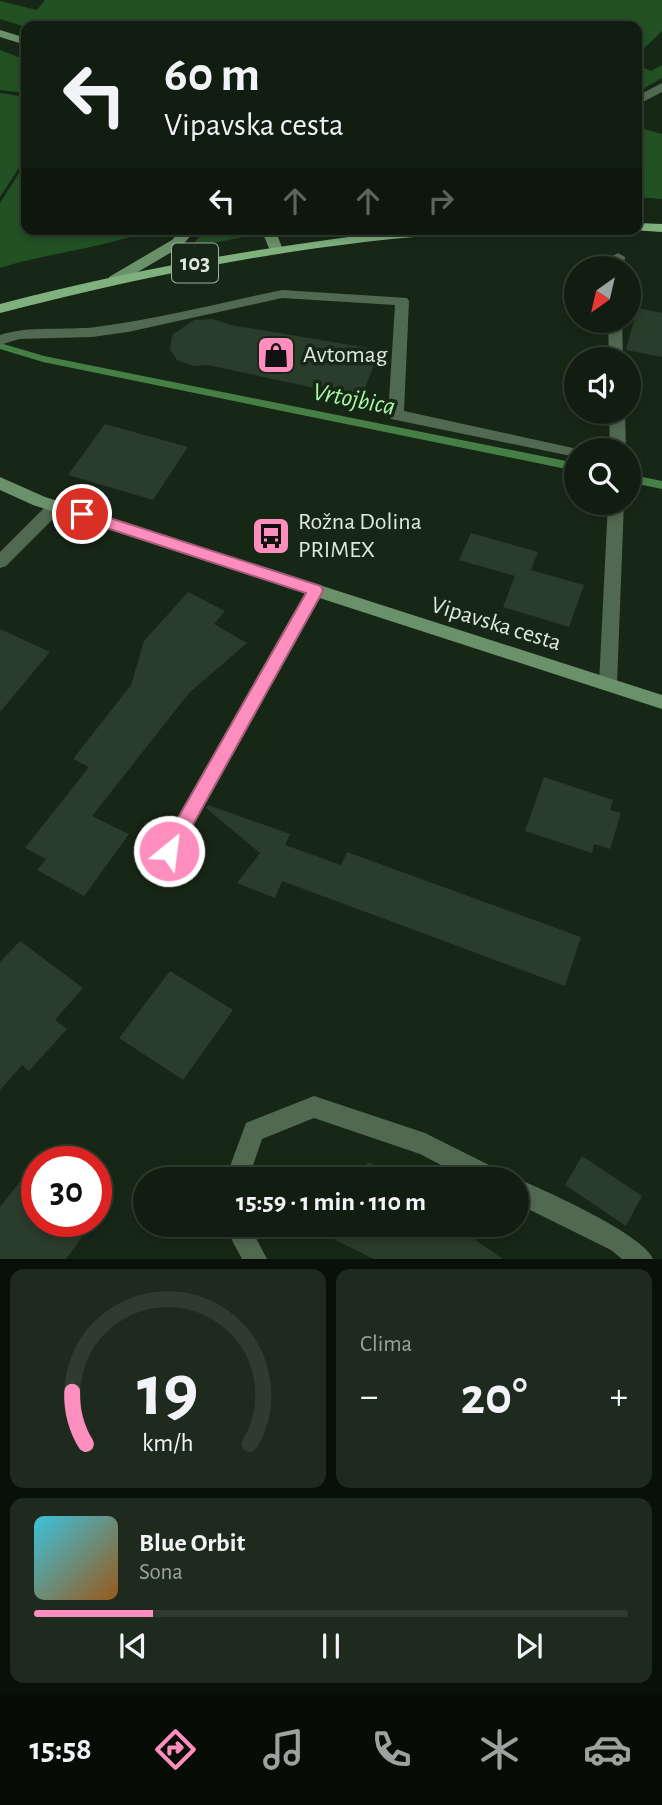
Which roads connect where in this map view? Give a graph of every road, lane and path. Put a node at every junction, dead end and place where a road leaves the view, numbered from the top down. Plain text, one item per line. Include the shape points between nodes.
1 (0, 33) edge
2 (21, 40) edge
3 (662, 87) edge
4 (642, 98) edge
5 (642, 227) edge
6 (662, 228) edge
7 (184, 235) edge
8 (270, 235) edge
9 (391, 235) edge
10 (276, 250) junction
11 (114, 279) junction
12 (0, 309) edge
13 (0, 340) edge
14 (564, 450) edge
15 (0, 483) edge
16 (0, 496) edge
17 (48, 503) junction
18 (615, 515) edge
19 (0, 562) edge
20 (316, 591) junction
21 (608, 684) junction
22 (662, 702) edge
23 (169, 851) dead end
24 (241, 1167) edge
25 (470, 1167) edge
26 (529, 1197) edge
27 (243, 1237) edge
28 (255, 1259) edge
29 (641, 1259) edge

1 - 2 main road
3 - 4 street
5 - 6 main road
7 - 11 main road
8 - 10 main road
9 - 10 main road, 103
10 - 11 main road, 103
11 - 12 main road, 103
13 - 14 street via 18,334 128,327 282,294 402,301 396,415
15 - 17 main road, Vipavska cesta
16 - 17 main road
17 - 19 street
17 - 20 main road, Vipavska cesta
18 - 21 street
20 - 21 main road, Vipavska cesta
20 - 23 street
21 - 22 main road, Vipavska cesta
24 - 25 street via 254,1131 314,1107 425,1144
26 - 29 street via 619,1242
27 - 28 street

